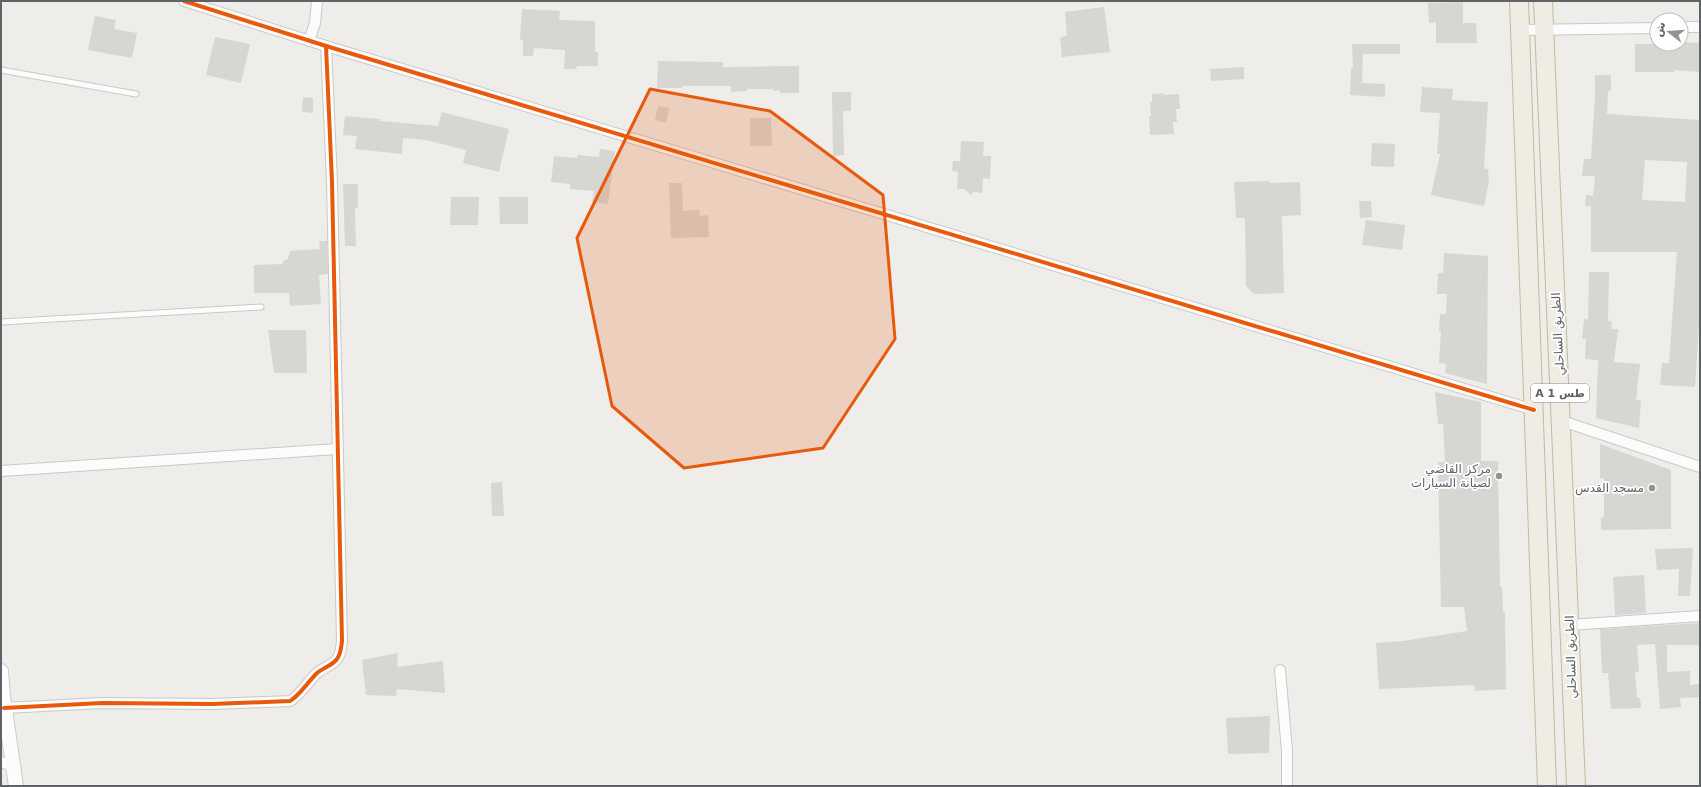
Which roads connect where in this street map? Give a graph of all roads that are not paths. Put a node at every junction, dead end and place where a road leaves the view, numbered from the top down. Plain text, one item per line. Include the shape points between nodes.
1 (184, 1) edge
2 (318, 1) edge
3 (1519, 1) edge
4 (1543, 1) edge
5 (1689, 27) edge
6 (1700, 27) edge
7 (1649, 28) edge
8 (1520, 30) junction
9 (1544, 30) junction
10 (309, 41) junction
11 (326, 46) junction
12 (1, 70) edge
13 (136, 94) dead end
14 (261, 307) dead end
15 (1, 322) edge
16 (1534, 410) junction
17 (1562, 421) junction
18 (337, 449) junction
19 (1700, 467) edge
20 (1, 471) edge
21 (1700, 616) edge
22 (1570, 625) junction
23 (1280, 670) dead end
24 (1, 671) edge
25 (3, 700) edge
26 (7, 764) edge
27 (16, 786) edge
28 (1287, 786) edge
29 (1547, 786) edge
30 (1576, 786) edge

1 - 10 street
2 - 10 street via 316,22
3 - 8 highway, A 1 طس
4 - 9 highway, الطريق الساحلي / A 1 طس
5 - 6 street
7 - 9 street
8 - 9 street
8 - 16 highway, A 1 طس
9 - 17 highway, الطريق الساحلي / A 1 طس
10 - 11 street
11 - 16 street
11 - 18 street via 332,182
12 - 13 lane
14 - 15 lane
16 - 29 highway, A 1 طس
17 - 19 street
17 - 22 highway, الطريق الساحلي / A 1 طس
18 - 20 street
18 - 25 street via 342,641 340,655 336,661 317,673 296,698 282,702 212,704
21 - 22 street
22 - 30 highway, الطريق الساحلي / A 1 طس
23 - 28 street via 1287,751
24 - 25 street
25 - 26 street
26 - 27 street

